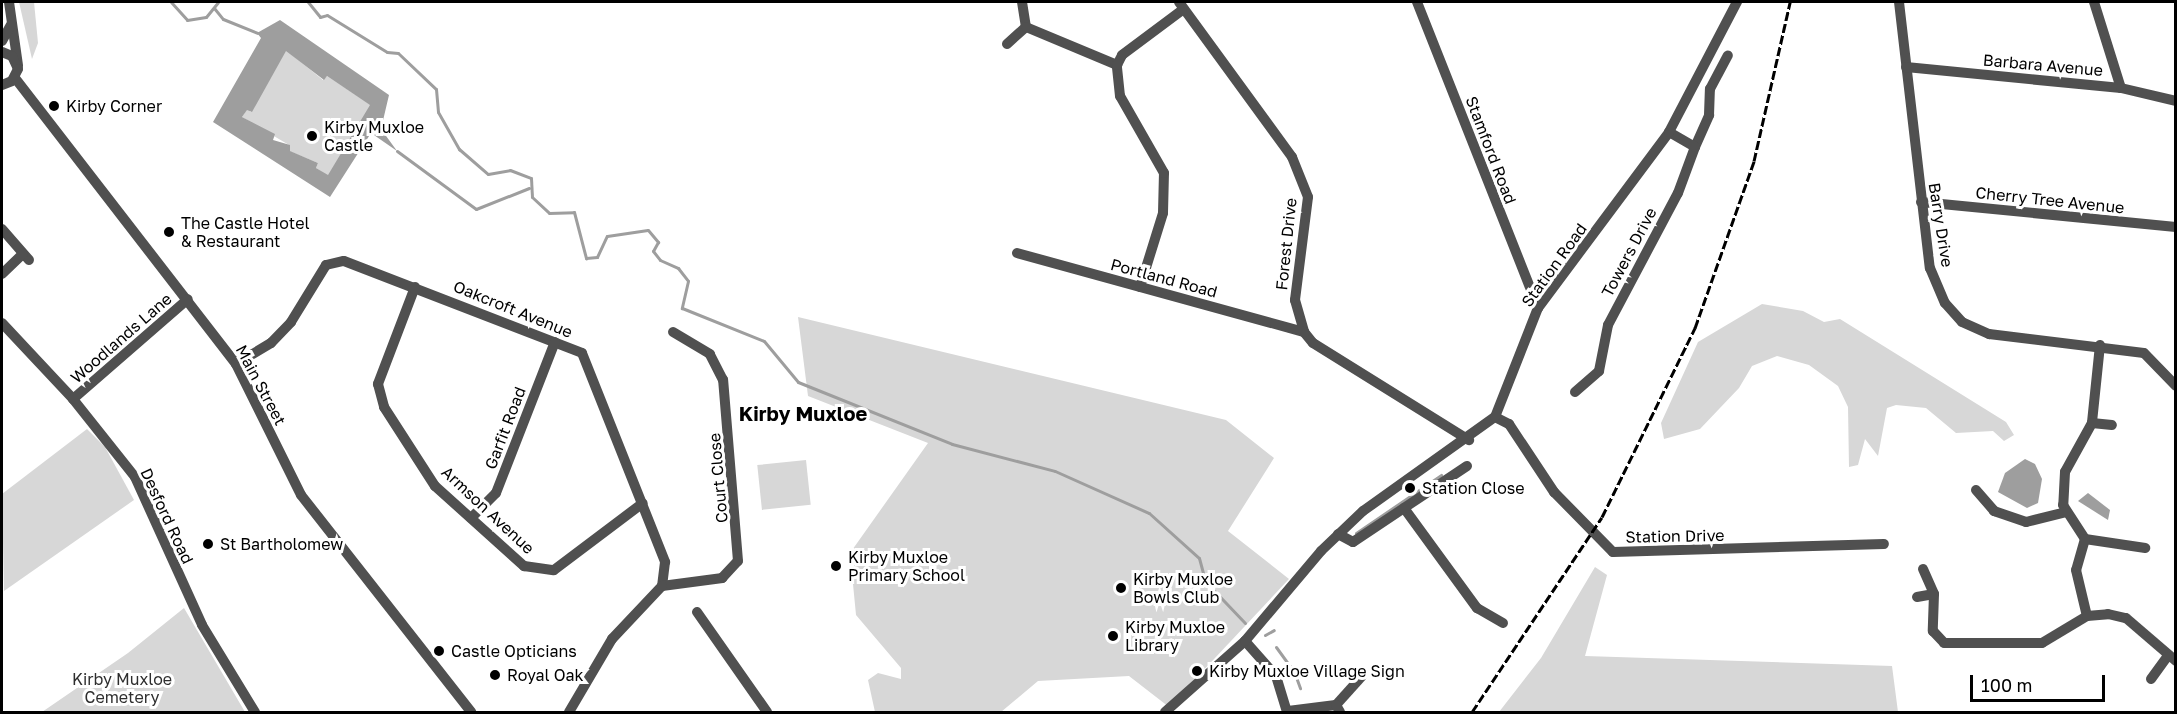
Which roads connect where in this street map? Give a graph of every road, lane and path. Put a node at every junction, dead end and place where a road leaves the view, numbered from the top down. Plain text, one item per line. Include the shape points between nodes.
1 (9, 2) edge
2 (1022, 2) edge
3 (1418, 2) edge
4 (1737, 2) edge
5 (1899, 2) edge
6 (2094, 2) edge
7 (1180, 6) edge
8 (11, 25) junction
9 (1026, 27) junction
10 (2, 41) edge
11 (1007, 44) dead end
12 (2, 52) edge
13 (1728, 55) dead end
14 (18, 65) junction
15 (1117, 65) junction
16 (1906, 67) junction
17 (15, 78) junction
18 (2, 86) edge
19 (2121, 88) junction
20 (2175, 101) edge
21 (1669, 132) junction
22 (1695, 147) junction
23 (1921, 202) junction
24 (2175, 227) edge
25 (2, 229) edge
26 (1017, 254) dead end
27 (2, 274) edge
28 (415, 287) junction
29 (1140, 287) junction
30 (188, 299) junction
31 (1538, 308) junction
32 (2, 323) edge
33 (673, 332) dead end
34 (1304, 332) junction
35 (555, 342) junction
36 (2100, 345) junction
37 (236, 364) junction
38 (2175, 386) edge
39 (1575, 392) dead end
40 (73, 399) junction
41 (1495, 417) junction
42 (2092, 423) junction
43 (2112, 425) dead end
44 (1469, 440) junction
45 (1467, 466) dead end
46 (1976, 490) dead end
47 (643, 503) junction
48 (1404, 508) junction
49 (2066, 512) junction
50 (471, 519) junction
51 (1338, 534) junction
52 (2085, 539) junction
53 (1884, 544) dead end
54 (2145, 548) dead end
55 (1923, 569) dead end
56 (662, 586) junction
57 (1934, 594) junction
58 (1917, 597) dead end
59 (697, 612) dead end
60 (2087, 616) junction
61 (1503, 623) dead end
62 (1245, 641) junction
63 (2171, 659) edge
64 (1361, 676) dead end
65 (2151, 679) dead end
66 (1338, 709) edge
67 (255, 712) edge
68 (471, 712) edge
69 (570, 712) edge
70 (767, 712) edge
71 (1165, 712) edge
72 (1288, 712) edge

1 - 8 street
2 - 9 street
3 - 31 street, Stamford Road
4 - 21 street, Station Road
5 - 16 street, Barry Drive
6 - 19 street
7 - 15 street via 1122,55
7 - 34 street, Forest Drive via 1292,157 1308,197 1295,300
8 - 10 street
8 - 14 street
9 - 11 street
9 - 15 street
12 - 14 street
13 - 22 street, Towers Drive via 1710,89 1709,115
14 - 17 street
15 - 29 street via 1120,96 1164,173 1163,213
16 - 19 street, Barbara Avenue
16 - 23 street, Barry Drive
17 - 18 street
17 - 30 street, Main Street
19 - 20 street, Barbara Avenue
21 - 22 street
21 - 31 street, Station Road
22 - 39 street, Towers Drive via 1678,193 1608,325 1599,371
23 - 24 street, Cherry Tree Avenue
23 - 36 street, Barry Drive via 1930,268 1945,303 1962,322 1989,334
25 - 27 street via 26,257
26 - 29 street, Portland Road
28 - 35 street, Oakcroft Avenue
28 - 37 street, Oakcroft Avenue via 344,261 326,265 291,322 271,343
28 - 50 street, Armson Avenue via 378,384 384,407 435,486
29 - 34 street, Portland Road
30 - 37 street, Main Street
30 - 40 street, Woodlands Lane
31 - 41 street, Station Road
32 - 40 street, Desford Road
33 - 56 street, Court Close via 710,354 723,380 738,561 722,578
34 - 44 street via 1313,343
35 - 47 street, Oakcroft Avenue via 582,353
35 - 50 street, Garfit Road via 496,493
36 - 38 street, Barry Drive via 2144,353
36 - 42 street
37 - 68 street, Main Street via 301,495
40 - 67 street, Desford Road via 135,477 202,625
41 - 44 street, Station Road
41 - 53 street, Station Drive via 1509,424 1554,492 1613,552
42 - 43 street
42 - 49 street via 2060,486
44 - 51 street, Station Road
45 - 48 street
46 - 49 street via 1994,511 2026,522
47 - 50 street, Armson Avenue via 554,570 524,566
47 - 56 street, Oakcroft Avenue via 665,562
48 - 51 street via 1353,542
48 - 61 street via 1477,608
49 - 52 street
51 - 62 street, Station Road
52 - 54 street
52 - 60 street via 2076,570
55 - 57 street
56 - 69 street via 612,639
57 - 58 street
57 - 60 street via 1933,632 1944,643 2042,643
59 - 70 street via 716,646 731,657
60 - 63 street via 2126,618
62 - 71 street, Station Road
62 - 72 street via 1276,676
63 - 65 street
64 - 66 street
66 - 72 street

